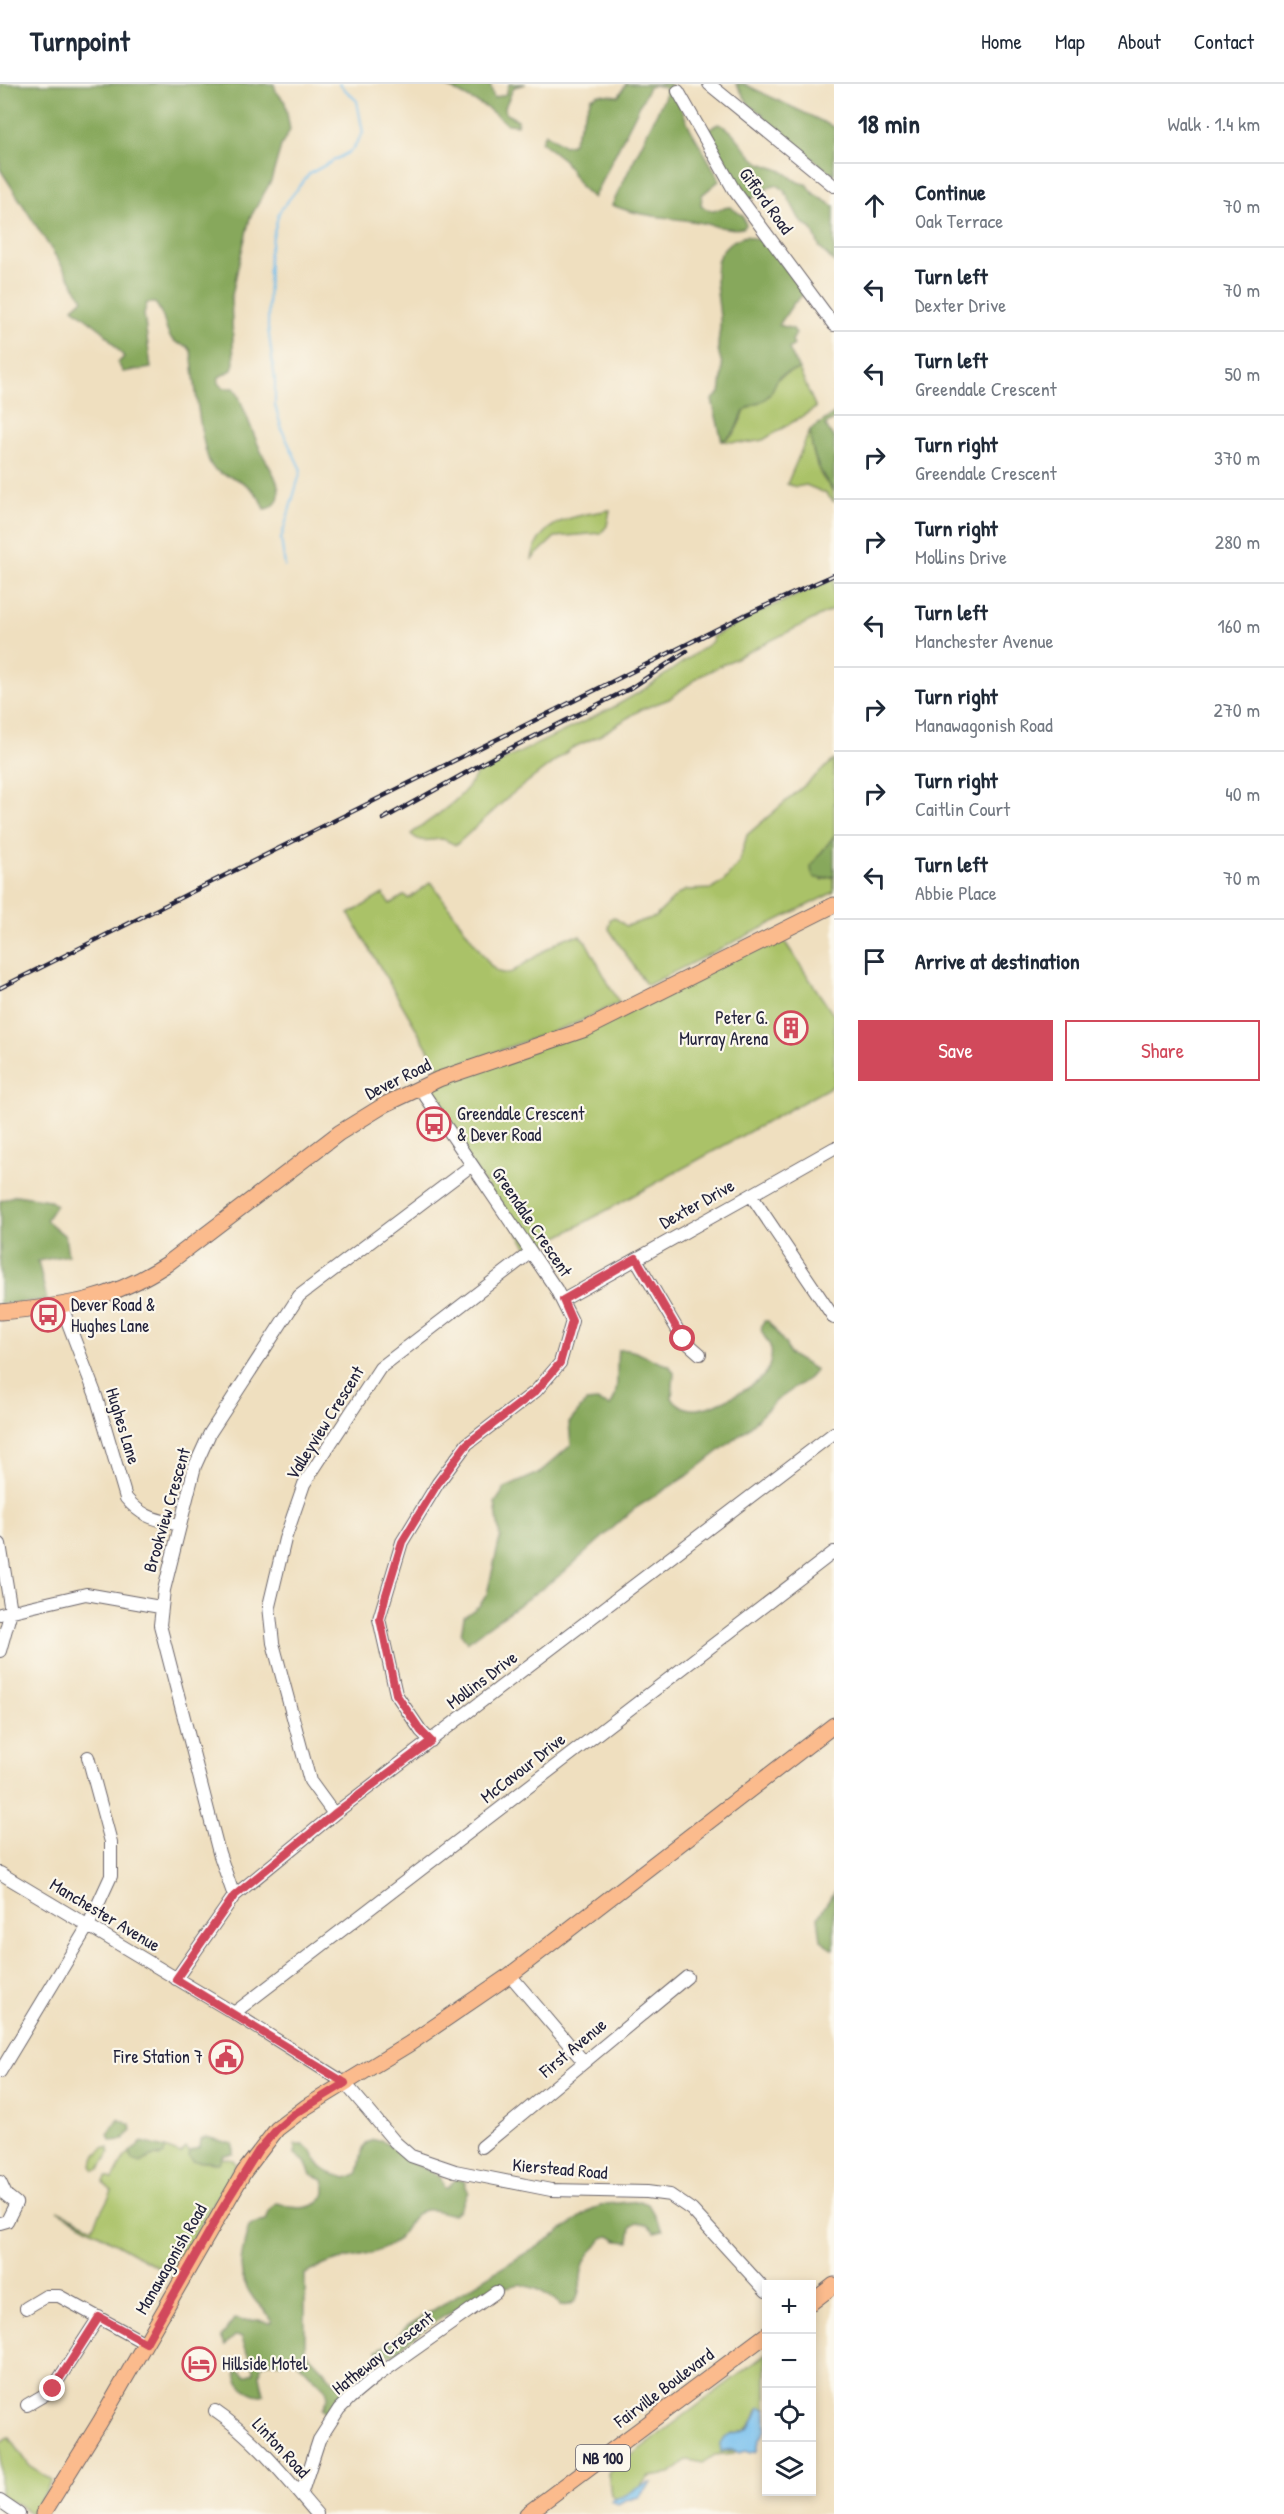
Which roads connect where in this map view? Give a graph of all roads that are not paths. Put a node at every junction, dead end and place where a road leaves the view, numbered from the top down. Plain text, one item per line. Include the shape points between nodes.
1 (709, 84) edge
2 (678, 91) dead end
3 (834, 186) edge
4 (834, 325) edge
5 (834, 905) edge
6 (420, 1088) junction
7 (834, 1148) edge
8 (472, 1165) junction
9 (751, 1195) junction
10 (531, 1252) junction
11 (636, 1258) junction
12 (563, 1300) junction
13 (62, 1306) junction
14 (0, 1312) edge
15 (832, 1313) edge
16 (700, 1354) dead end
17 (834, 1433) edge
18 (179, 1525) junction
19 (0, 1544) edge
20 (834, 1552) edge
21 (160, 1607) junction
22 (5, 1613) edge
23 (0, 1651) edge
24 (834, 1725) edge
25 (431, 1741) junction
26 (88, 1757) dead end
27 (334, 1814) junction
28 (0, 1872) edge
29 (234, 1896) junction
30 (88, 1926) junction
31 (510, 1975) junction
32 (687, 1977) dead end
33 (176, 1979) junction
34 (234, 2013) junction
35 (584, 2062) junction
36 (0, 2072) edge
37 (345, 2083) junction
38 (482, 2147) dead end
39 (0, 2184) edge
40 (0, 2223) edge
41 (834, 2285) edge
42 (762, 2287) edge
43 (496, 2292) dead end
44 (816, 2299) edge
45 (26, 2308) dead end
46 (99, 2317) junction
47 (762, 2338) edge
48 (146, 2343) junction
49 (27, 2405) dead end
50 (214, 2411) dead end
51 (300, 2495) junction
52 (0, 2501) edge
53 (19, 2514) edge
54 (43, 2514) edge
55 (317, 2514) edge
56 (527, 2514) edge

1 - 3 street
2 - 4 street, Gifford Road via 734,190
5 - 6 main road, Dever Road via 586,1029
6 - 8 street, Greendale Crescent
6 - 13 main road, Dever Road via 339,1133 150,1275 113,1293
7 - 9 street
8 - 10 street, Greendale Crescent
8 - 18 street, Brookview Crescent via 299,1296 210,1433 195,1466
9 - 11 street, Dexter Drive
9 - 15 street, Dexter Drive
10 - 12 street, Greendale Crescent
10 - 27 street, Valleyview Crescent via 380,1368 304,1484 285,1539 269,1606 273,1643 310,1781
11 - 12 street, Dexter Drive
11 - 16 street via 683,1339
12 - 25 street, Greendale Crescent via 572,1321 560,1363 536,1391 467,1444 402,1542 385,1598 380,1619 396,1694
13 - 14 main road, Dever Road
13 - 18 street, Hughes Lane via 96,1396 126,1498 149,1518
17 - 25 street, Mollins Drive
18 - 21 street, Brookview Crescent
19 - 22 street
20 - 34 street, McCavour Drive
21 - 22 street via 86,1594
21 - 29 street, Brookview Crescent via 160,1624 219,1853
22 - 23 street
24 - 31 main road, Manawagonish Road
25 - 27 street, Mollins Drive
26 - 30 street via 111,1842 112,1862 109,1883
27 - 29 street, Mollins Drive
28 - 30 street, Manchester Avenue
29 - 33 street, Mollins Drive
30 - 33 street, Manchester Avenue
30 - 36 street
31 - 35 street
31 - 37 main road, Manawagonish Road
32 - 35 street, First Avenue
33 - 34 street, Manchester Avenue
34 - 37 street, Manchester Avenue
35 - 38 street, First Avenue
37 - 42 street, Kierstead Road via 401,2148 430,2164 551,2190 670,2195 692,2210
37 - 48 main road, Manawagonish Road via 293,2115 258,2151
39 - 40 street via 16,2203 7,2221
41 - 44 main road
43 - 51 street, Hatheway Crescent via 339,2409 319,2440
45 - 46 street via 46,2296 59,2296
46 - 48 street
46 - 49 street via 51,2391
47 - 56 main road, Fairville Boulevard / NB 100
48 - 54 main road, Manawagonish Road
50 - 51 street, Linton Road via 238,2428
51 - 55 street, Linton Road
52 - 53 street

